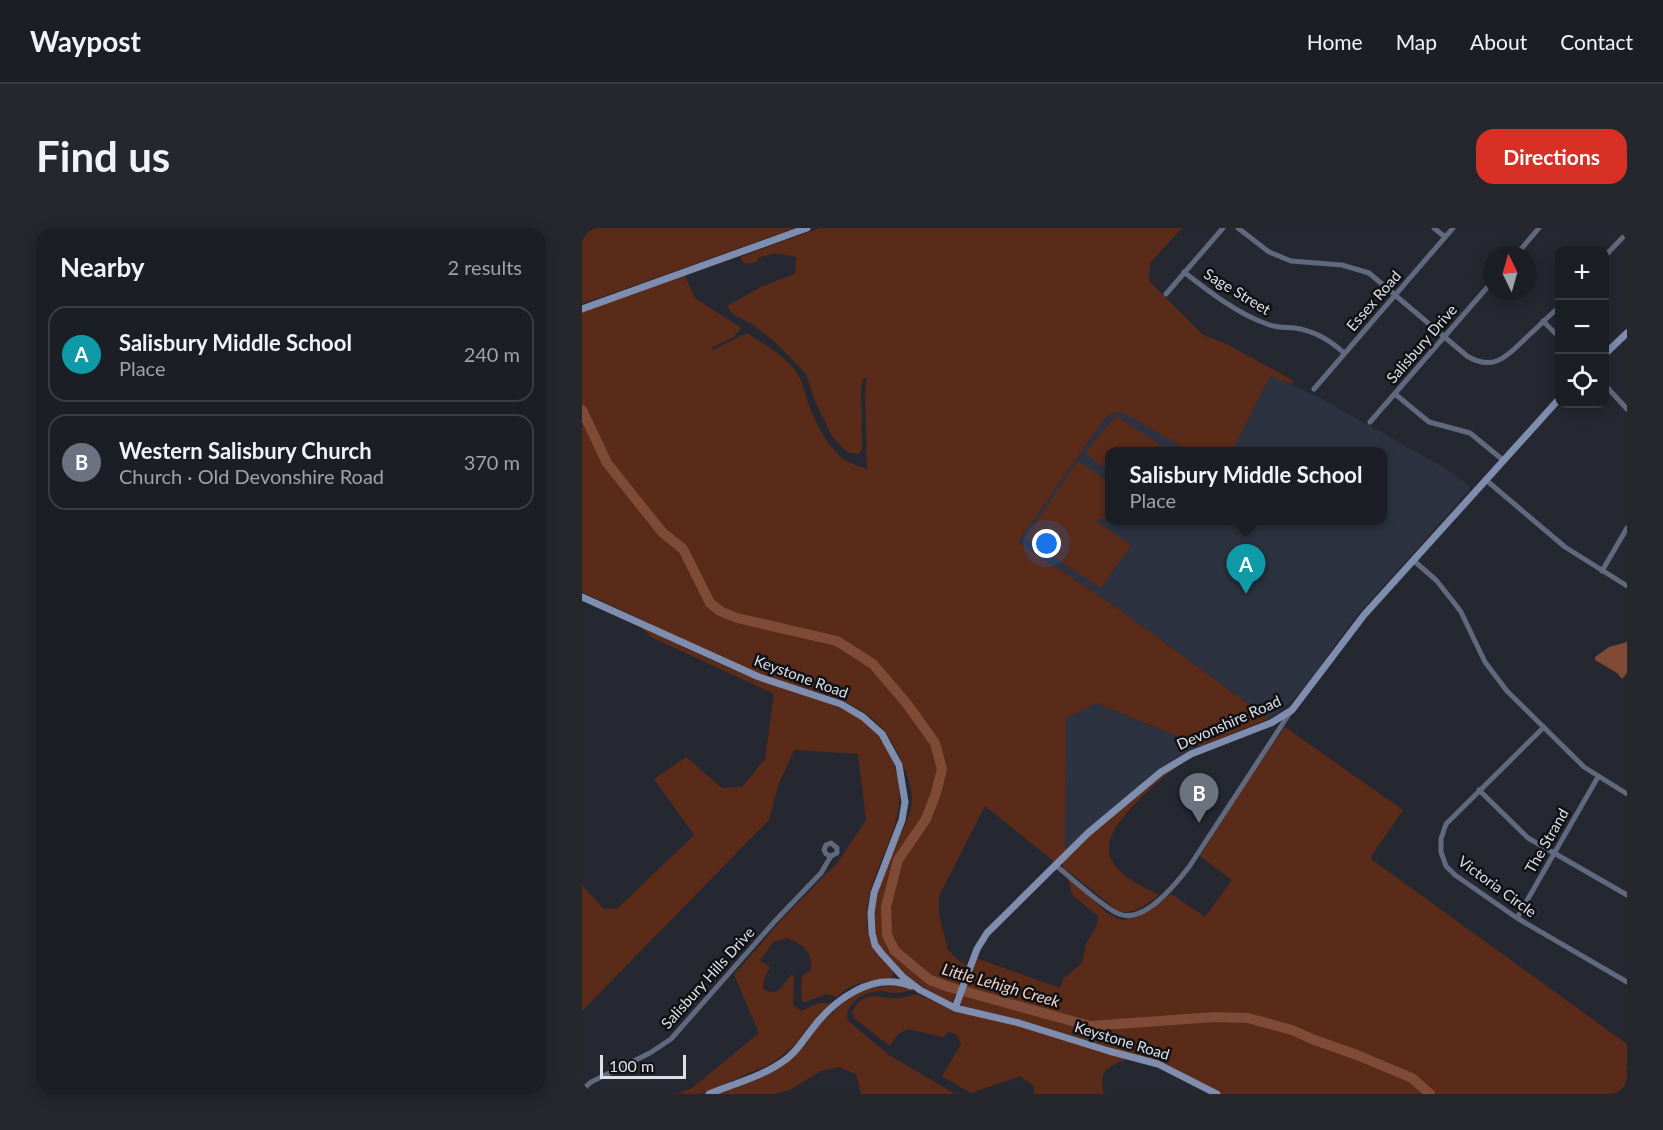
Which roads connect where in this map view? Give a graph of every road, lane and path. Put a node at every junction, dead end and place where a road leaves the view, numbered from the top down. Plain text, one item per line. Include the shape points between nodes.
1 (807, 228) edge
2 (1223, 228) edge
3 (1238, 228) edge
4 (1434, 228) edge
5 (1453, 228) edge
6 (1539, 228) edge
7 (1627, 233) edge
8 (1445, 237) junction
9 (1524, 246) edge
10 (1609, 252) edge
11 (1184, 272) junction
12 (1483, 292) edge
13 (1166, 294) dead end
14 (1396, 294) junction
15 (583, 309) edge
16 (1555, 310) edge
17 (1543, 321) junction
18 (1555, 333) edge
19 (1627, 333) edge
20 (1444, 337) junction
21 (1609, 350) edge
22 (1344, 353) junction
23 (1314, 389) dead end
24 (1609, 389) edge
25 (1395, 394) junction
26 (1555, 403) edge
27 (1627, 409) edge
28 (1370, 422) dead end
29 (1503, 460) junction
30 (1486, 480) junction
31 (1627, 528) edge
32 (1413, 560) junction
33 (1602, 571) junction
34 (1627, 586) edge
35 (582, 597) edge
36 (1292, 710) junction
37 (1544, 727) junction
38 (1598, 777) junction
39 (1479, 790) junction
40 (1627, 794) edge
41 (1554, 853) junction
42 (831, 856) dead end
43 (1056, 865) junction
44 (1627, 895) edge
45 (1517, 918) junction
46 (1627, 982) edge
47 (920, 990) junction
48 (956, 1005) junction
49 (582, 1090) edge
50 (709, 1094) edge
51 (1217, 1094) edge

1 - 15 street
2 - 11 street
3 - 14 street via 1280,257 1300,263 1351,266 1369,273
4 - 8 street
5 - 8 street, Essex Road
6 - 9 street
7 - 10 street
8 - 14 street, Essex Road
11 - 13 street
11 - 22 street, Sage Street via 1260,322 1316,334
12 - 20 street, Salisbury Drive
14 - 20 street
14 - 22 street, Essex Road
16 - 17 street
17 - 18 street
17 - 20 street via 1508,355 1491,363 1473,359
19 - 21 street
20 - 25 street, Salisbury Drive
22 - 23 street, Essex Road
24 - 27 street
25 - 28 street, Salisbury Drive
25 - 29 street via 1429,422 1470,433
26 - 29 street, Devonshire Road
29 - 30 street, Devonshire Road
30 - 32 street, Devonshire Road
30 - 33 street via 1557,541
31 - 33 street
32 - 36 street, Devonshire Road via 1350,631
32 - 37 street via 1452,600 1494,677
33 - 34 street
35 - 47 street, Keystone Road via 759,677 841,704 882,734 899,765 905,802 874,893 872,933 882,954
36 - 43 street, Devonshire Road via 1271,723 1171,765 1088,833
36 - 43 street via 1189,867 1142,913 1125,916 1113,911
37 - 38 street
37 - 39 street, Victoria Circle
38 - 40 street
38 - 41 street, The Strand
39 - 41 street via 1521,832
39 - 45 street, Victoria Circle via 1446,824 1440,839 1441,852 1446,866 1455,875
41 - 44 street
41 - 45 street, The Strand
42 - 49 street, Salisbury Hills Drive via 821,873 671,1039
43 - 48 street, Devonshire Road via 987,933 969,967
45 - 46 street, Victoria Circle
47 - 48 street, Keystone Road
47 - 50 street via 884,982 856,990 818,1022 781,1063
48 - 51 street, Keystone Road via 1158,1064

